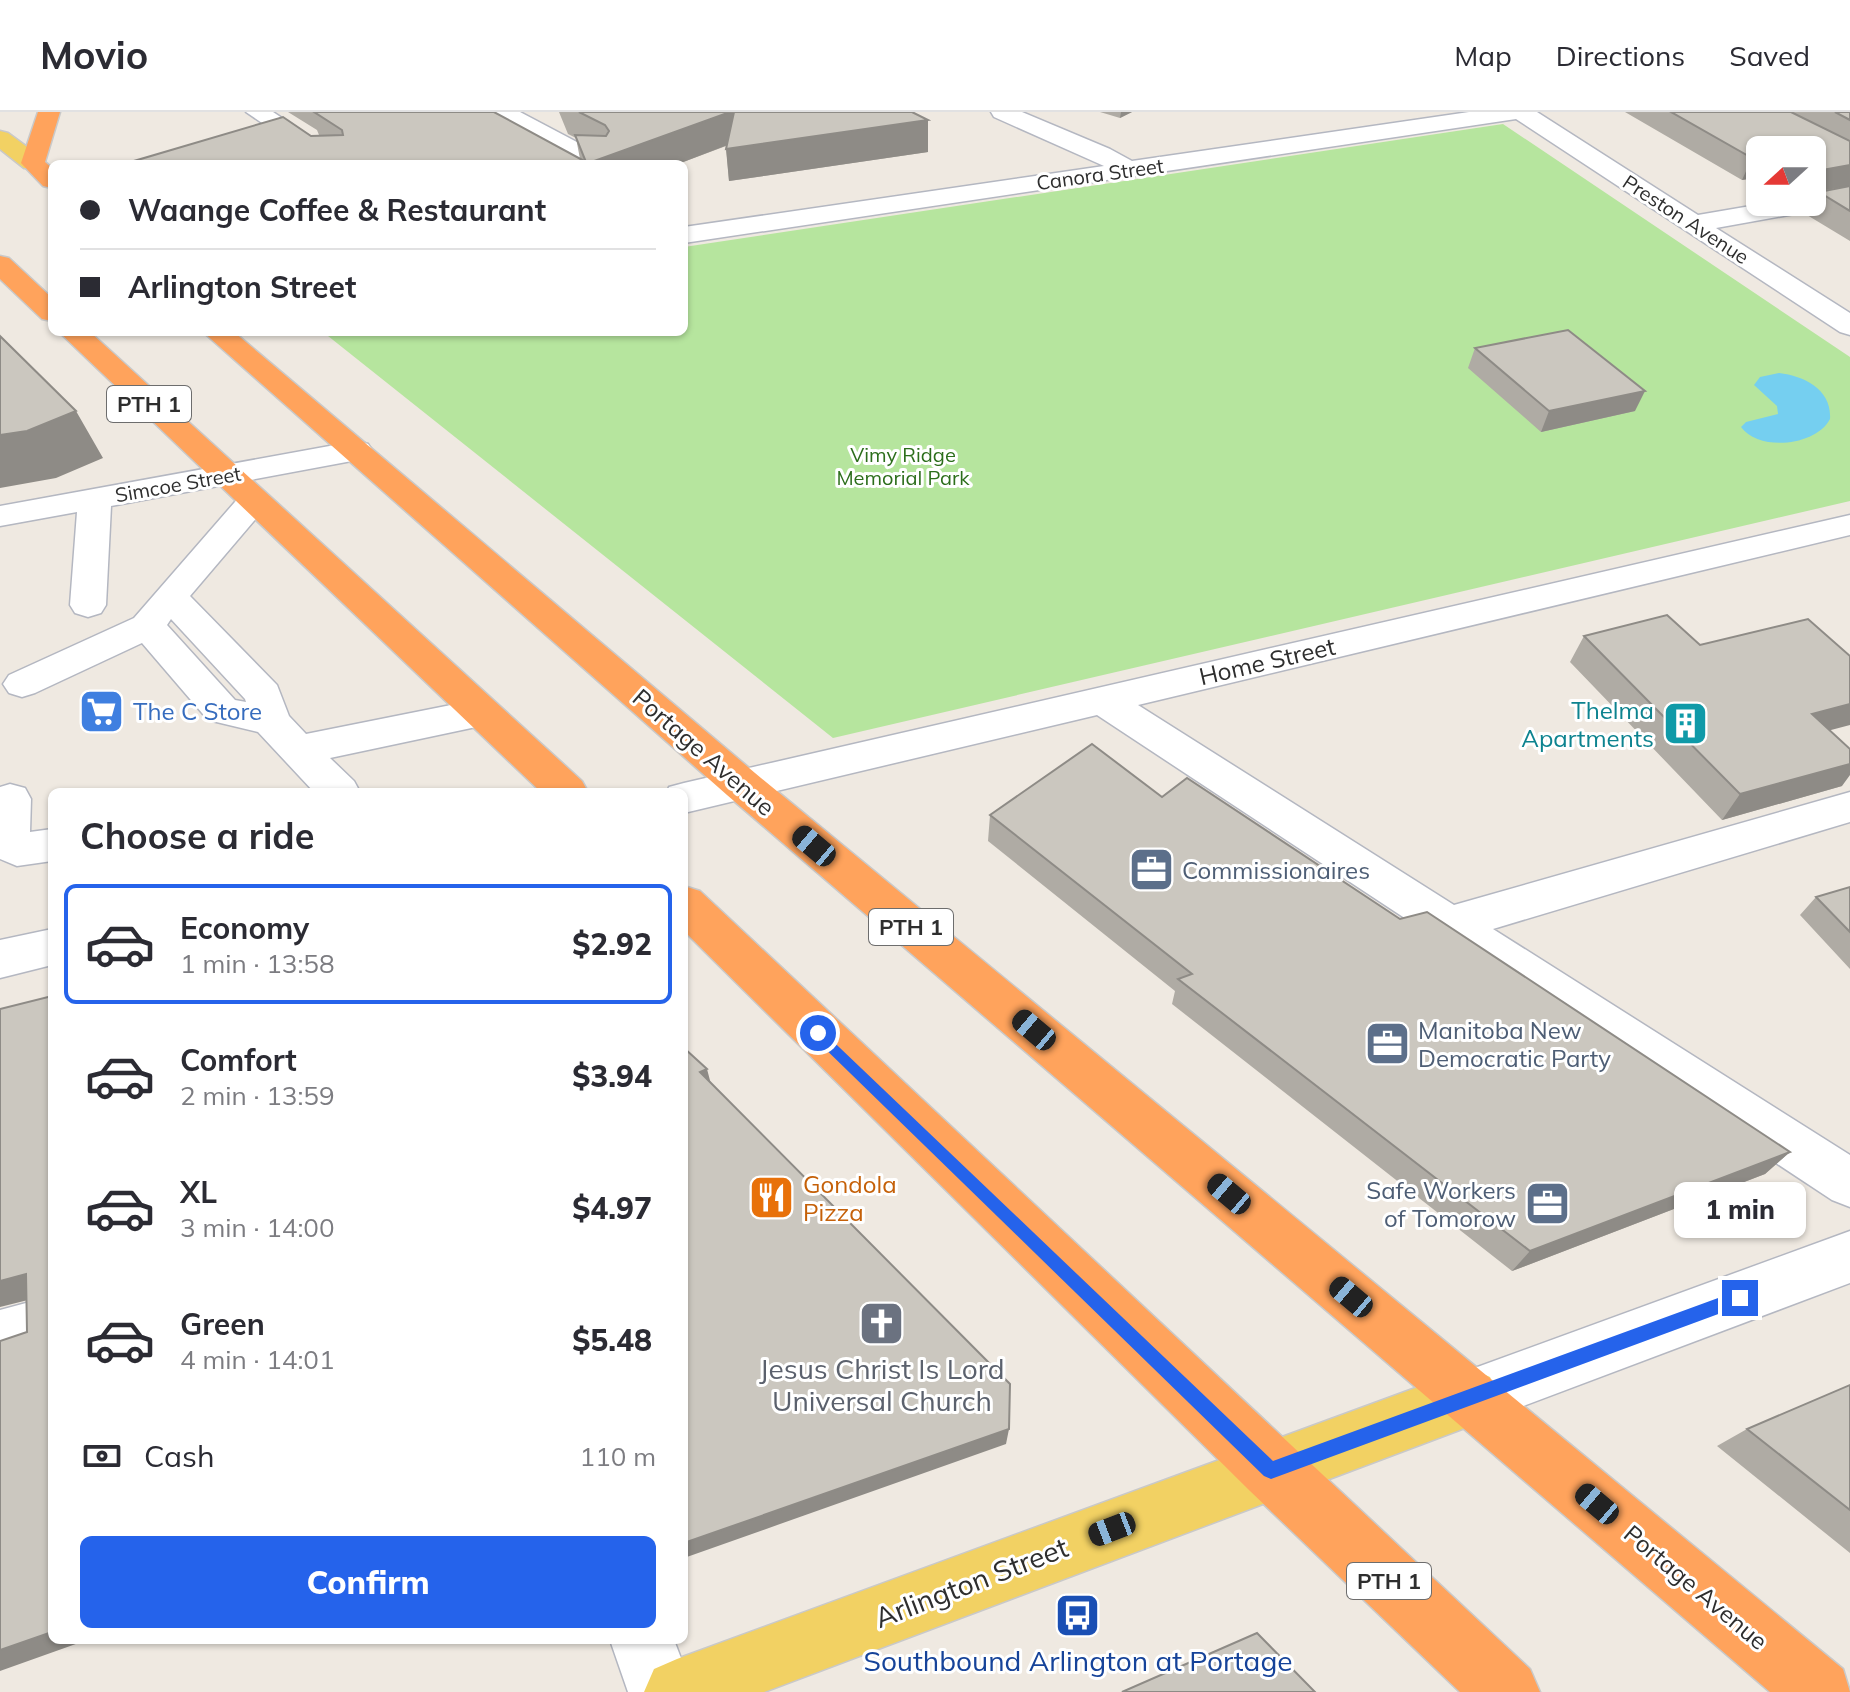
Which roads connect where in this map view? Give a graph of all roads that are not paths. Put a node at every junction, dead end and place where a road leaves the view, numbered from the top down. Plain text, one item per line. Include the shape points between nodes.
1 (49, 112) edge
2 (257, 112) edge
3 (503, 112) edge
4 (1002, 112) edge
5 (1519, 112) edge
6 (0, 138) edge
7 (333, 160) edge
8 (593, 160) edge
9 (33, 163) junction
10 (1129, 170) junction
11 (48, 177) edge
12 (1850, 196) edge
13 (1693, 224) junction
14 (695, 233) edge
15 (0, 264) edge
16 (48, 309) edge
17 (1850, 326) edge
18 (77, 336) edge
19 (222, 336) edge
20 (357, 451) junction
21 (225, 476) junction
22 (95, 500) junction
23 (253, 502) junction
24 (0, 516) edge
25 (1850, 525) edge
26 (170, 596) junction
27 (88, 605) dead end
28 (147, 626) junction
29 (22, 684) dead end
30 (1102, 700) junction
31 (481, 713) junction
32 (284, 736) junction
33 (741, 784) junction
34 (321, 788) edge
35 (563, 788) edge
36 (688, 797) edge
37 (10, 799) dead end
38 (1850, 807) edge
39 (48, 846) edge
40 (688, 907) edge
41 (1449, 924) junction
42 (48, 948) edge
43 (0, 959) edge
44 (1850, 1183) edge
45 (1850, 1257) edge
46 (48, 1324) edge
47 (0, 1338) edge
48 (1470, 1397) junction
49 (1271, 1470) junction
50 (643, 1644) edge
51 (661, 1692) edge
52 (677, 1692) edge
53 (1507, 1692) edge
54 (1820, 1692) edge

1 - 9 highway
2 - 7 street
3 - 8 street
4 - 10 street
5 - 10 street, Canora Street
5 - 13 street, Preston Avenue
6 - 9 main road
9 - 11 highway
10 - 14 street, Canora Street
12 - 13 street
13 - 17 street, Preston Avenue
15 - 16 highway
18 - 21 highway, PTH 1
19 - 20 highway, Portage Avenue / PTH 1
20 - 21 street, Simcoe Street
20 - 33 highway, Portage Avenue / PTH 1
21 - 22 street, Simcoe Street
21 - 23 highway, PTH 1
22 - 24 street, Simcoe Street
22 - 27 street
23 - 26 street
23 - 31 highway, PTH 1
25 - 30 street, Home Street
26 - 28 street
26 - 32 street via 263,694
28 - 29 street
28 - 32 street via 222,710
30 - 33 street, Home Street
30 - 41 street
31 - 32 street
31 - 35 highway, PTH 1
32 - 34 street
33 - 36 street, Home Street
33 - 48 highway, Portage Avenue / PTH 1
37 - 39 street via 9,840 17,850
38 - 41 street
40 - 49 highway, PTH 1
41 - 44 street
42 - 43 street
45 - 48 street, Arlington Street
46 - 47 street
48 - 49 main road, Arlington Street
48 - 54 highway, Portage Avenue / PTH 1
49 - 52 main road, Arlington Street
49 - 53 highway, PTH 1
50 - 51 street

